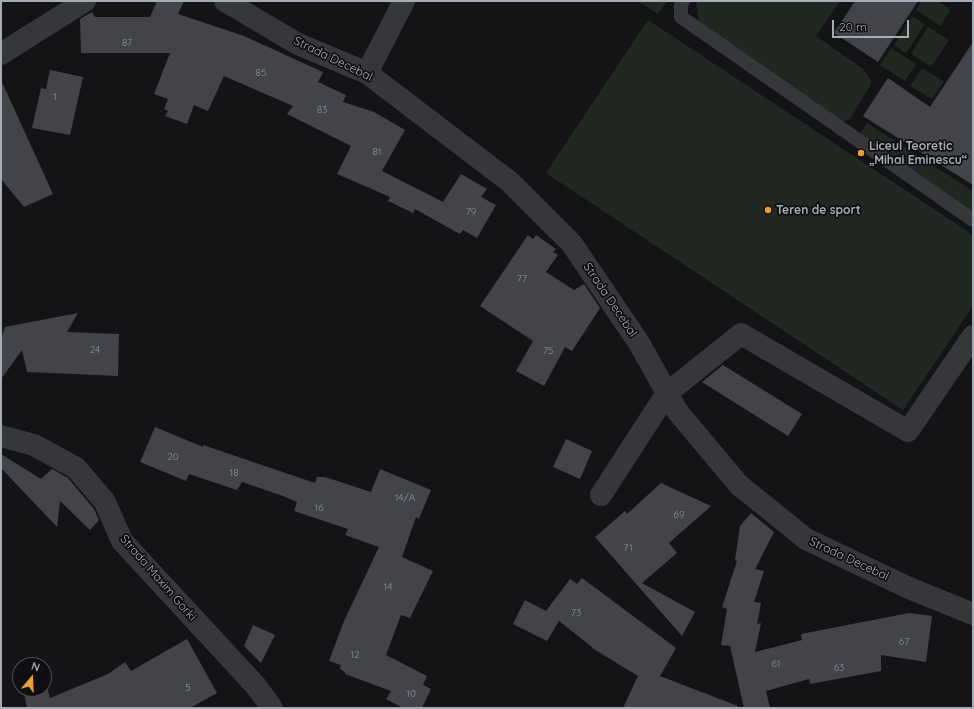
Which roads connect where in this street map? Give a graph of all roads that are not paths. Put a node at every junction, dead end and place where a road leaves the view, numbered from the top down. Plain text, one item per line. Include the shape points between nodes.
1 (85, 1) edge
2 (224, 1) edge
3 (404, 1) edge
4 (683, 1) edge
5 (1, 54) edge
6 (367, 73) junction
7 (973, 220) edge
8 (973, 336) edge
9 (667, 393) junction
10 (1, 436) edge
11 (601, 495) dead end
12 (973, 614) edge
13 (272, 708) edge

1 - 5 street
2 - 6 street, Strada Decebal via 298,44
3 - 6 street
4 - 7 lane via 681,17
6 - 9 street, Strada Decebal via 510,182 572,244 639,343
8 - 9 street via 908,431 741,334
9 - 11 street
9 - 12 street, Strada Decebal via 677,411 739,485 806,539 909,588
10 - 13 street, Strada Maxim Gorki via 34,445 76,468 105,502 122,541 256,686

